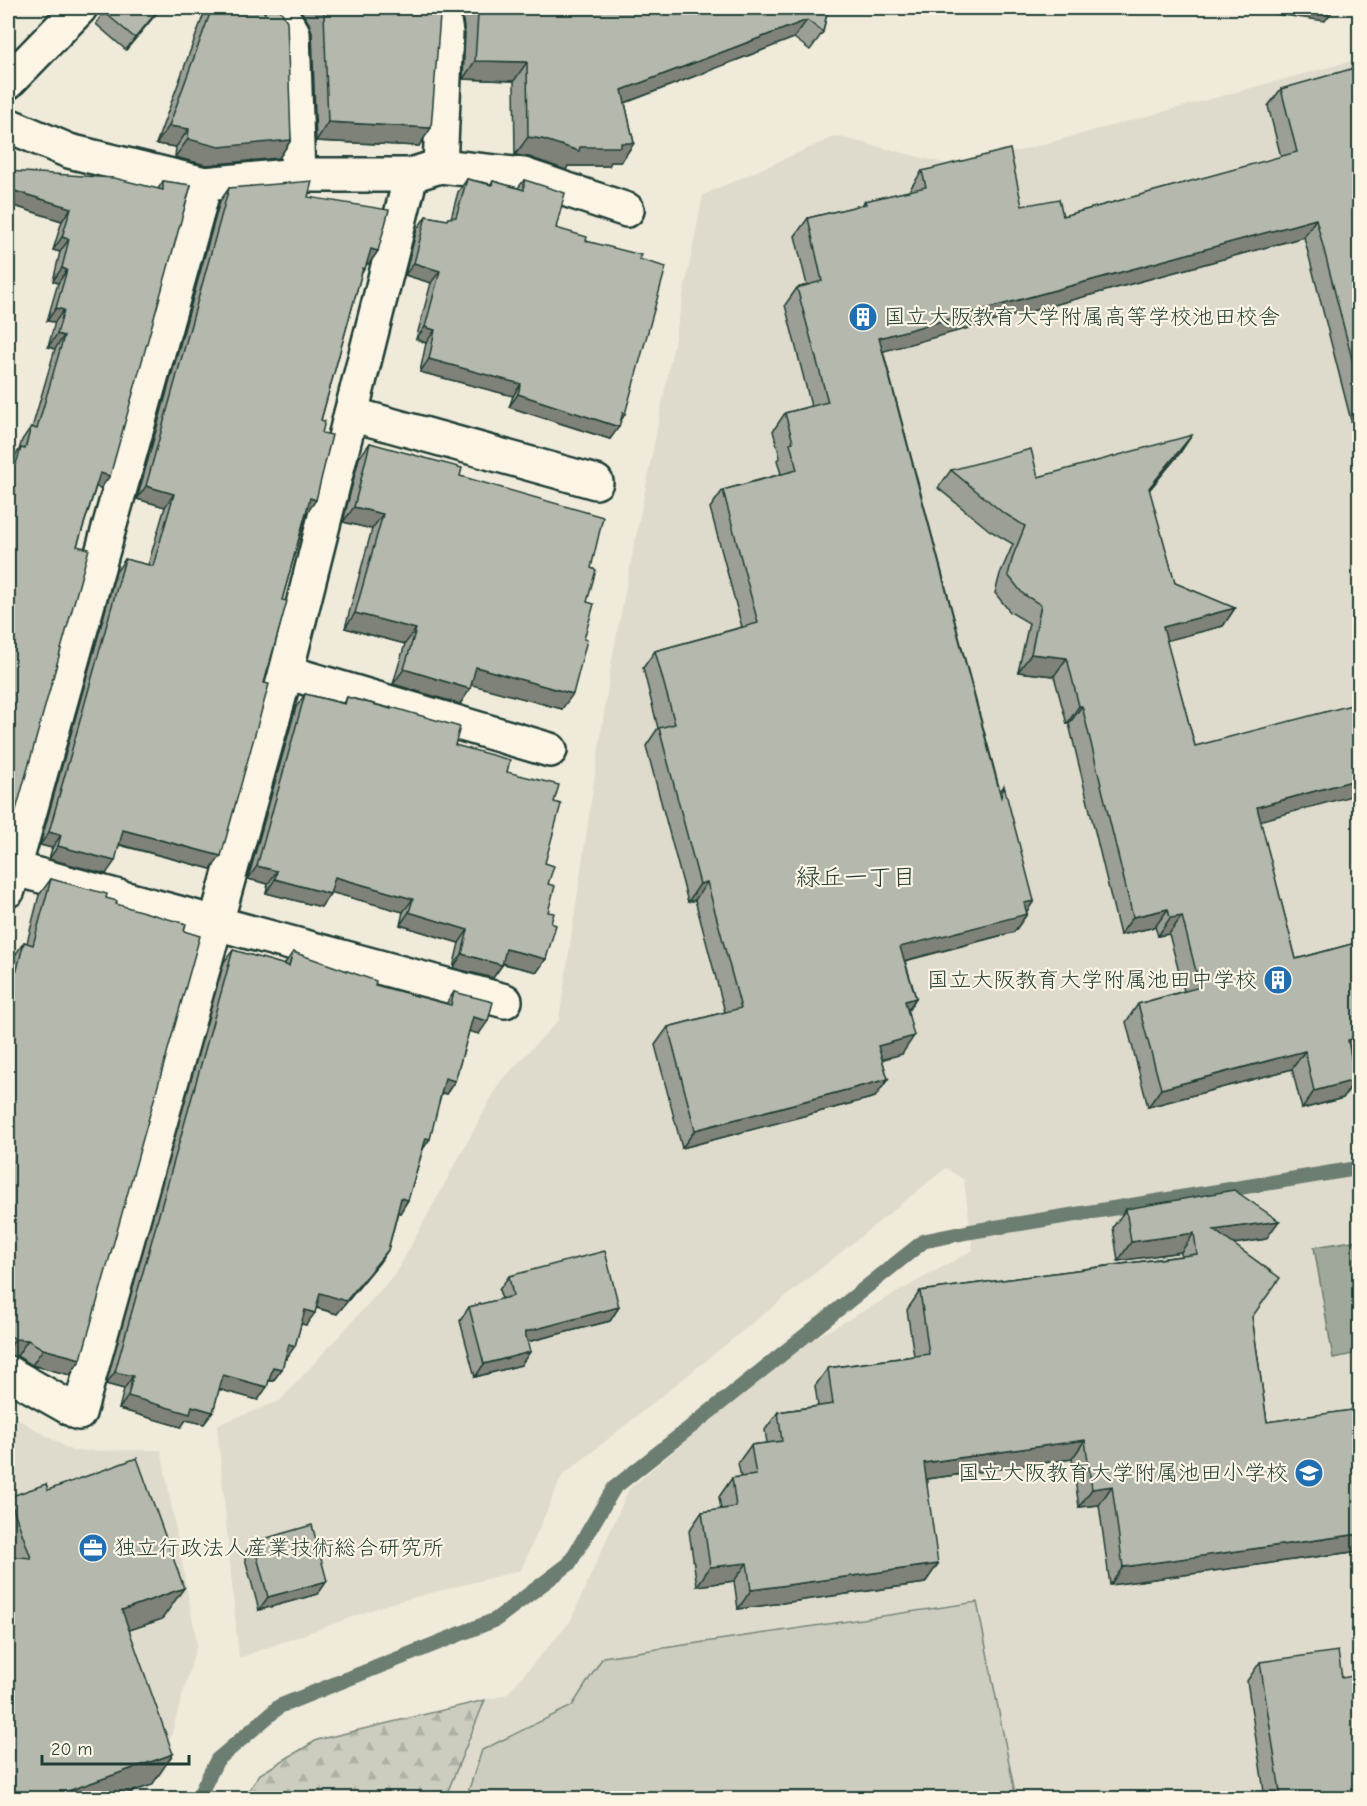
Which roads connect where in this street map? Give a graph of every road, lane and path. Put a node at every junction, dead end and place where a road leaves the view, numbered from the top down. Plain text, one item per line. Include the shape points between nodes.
1 (80, 8) edge
2 (277, 8) edge
3 (442, 8) edge
4 (8, 82) edge
5 (8, 125) edge
6 (425, 171) junction
7 (298, 176) junction
8 (205, 184) junction
9 (627, 210) dead end
10 (351, 414) junction
11 (597, 482) dead end
12 (286, 672) junction
13 (550, 750) dead end
14 (9, 875) edge
15 (215, 922) junction
16 (505, 1000) dead end
17 (8, 1373) edge

1 - 4 street
2 - 7 street via 293,33
3 - 6 street via 446,33
5 - 8 street via 69,151
6 - 7 street
6 - 9 street via 523,175
6 - 10 street
7 - 8 street
8 - 14 street
10 - 11 street
10 - 12 street
12 - 13 street
12 - 15 street
14 - 15 street
15 - 16 street
15 - 17 street via 79,1413

